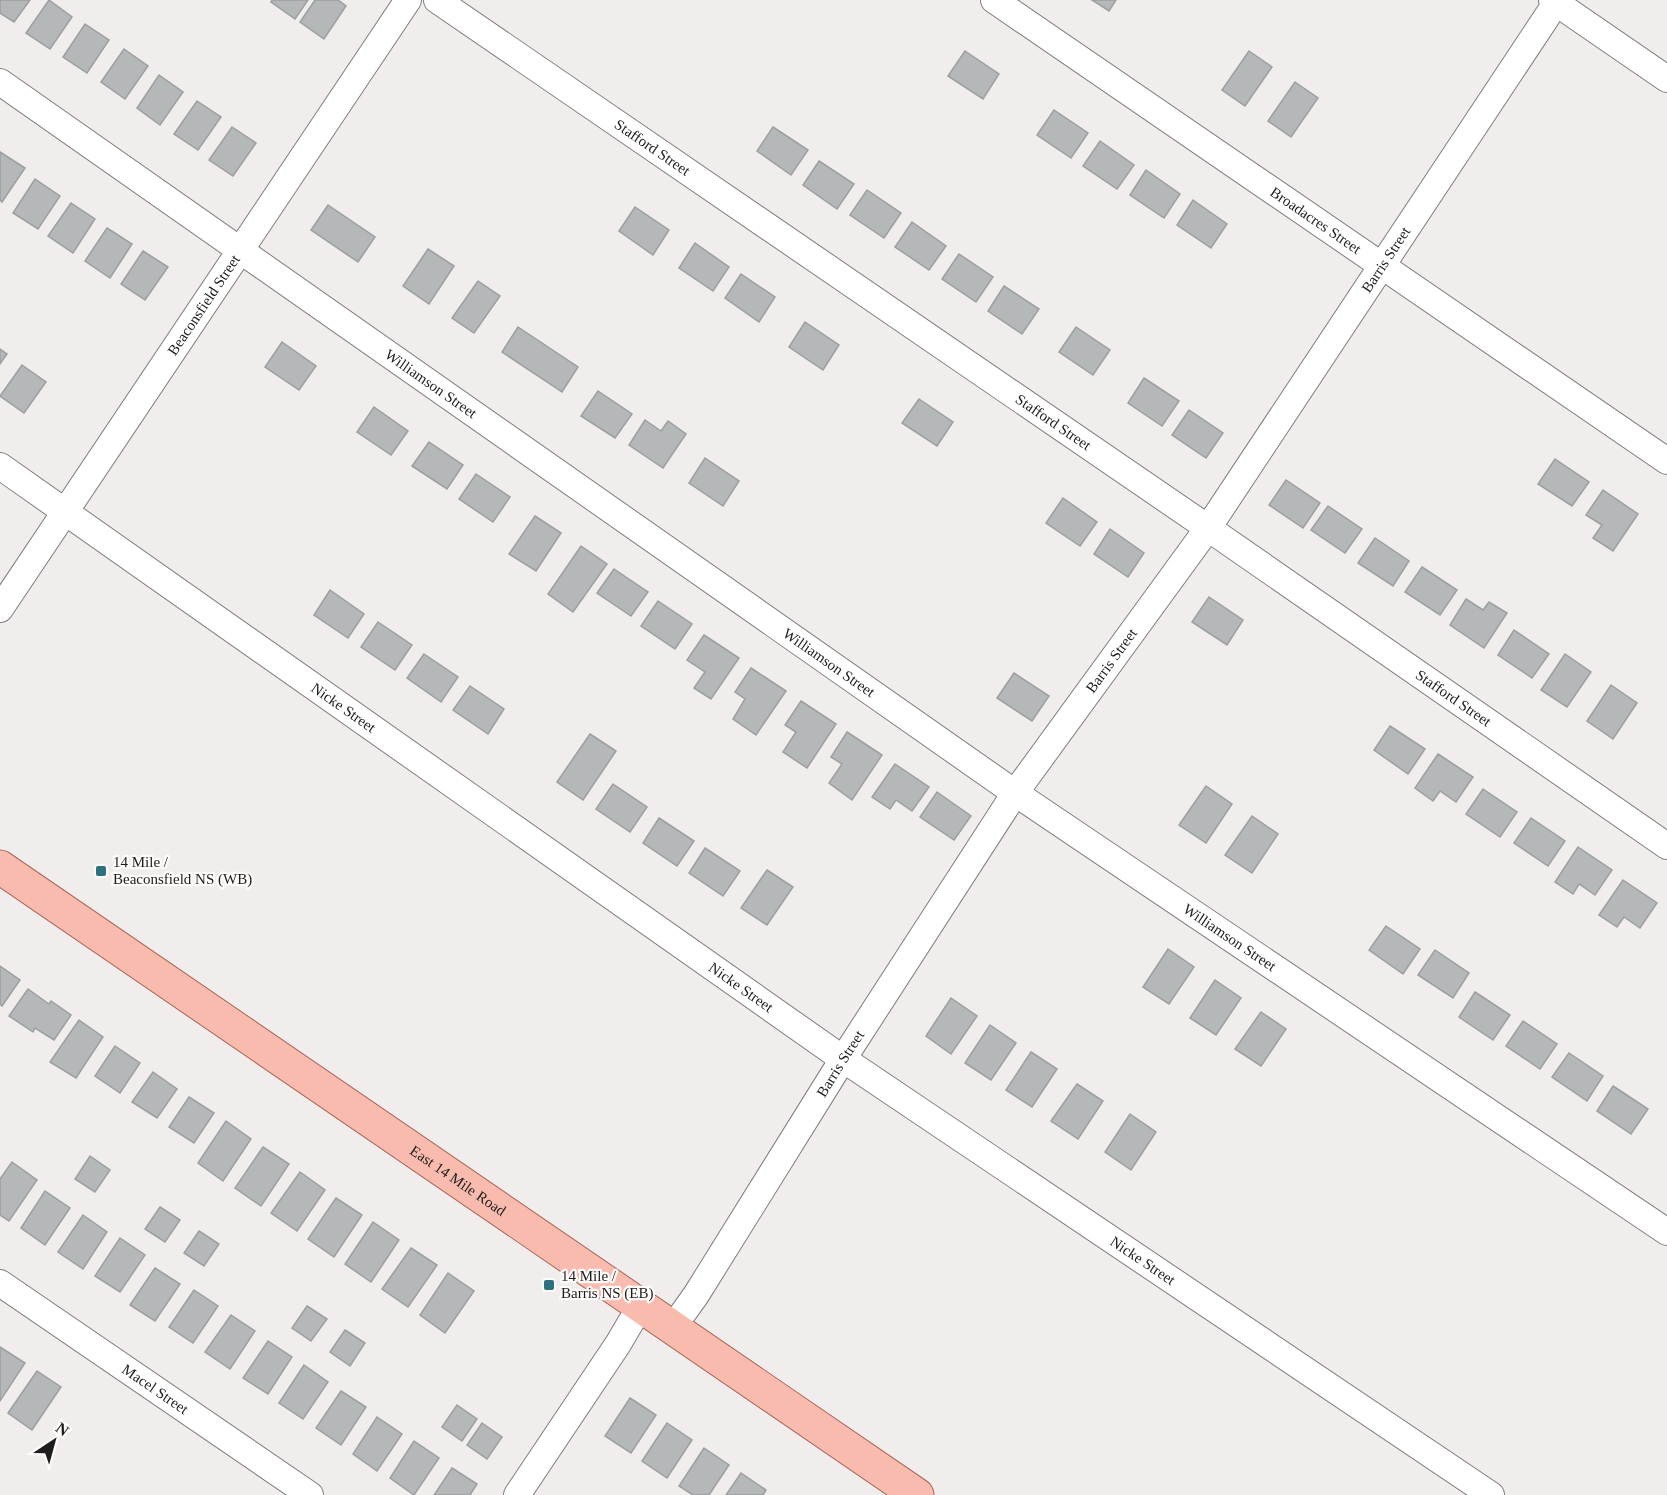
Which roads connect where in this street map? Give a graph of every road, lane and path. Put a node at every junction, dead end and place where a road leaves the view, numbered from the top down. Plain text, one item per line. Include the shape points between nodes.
1 (408, 0) edge
2 (437, 0) edge
3 (994, 0) edge
4 (1555, 1) edge
5 (1667, 79) edge
6 (0, 82) edge
7 (240, 249) junction
8 (1381, 266) junction
9 (1667, 461) edge
10 (0, 466) edge
11 (66, 511) junction
12 (1208, 528) junction
13 (0, 609) edge
14 (1016, 793) junction
15 (1667, 846) edge
16 (0, 867) edge
17 (843, 1059) junction
18 (1667, 1232) edge
19 (0, 1283) edge
20 (641, 1305) junction
21 (673, 1327) junction
22 (310, 1495) edge
23 (518, 1495) edge
24 (917, 1495) edge
25 (1491, 1495) edge

1 - 7 street, Beaconsfield Street
2 - 12 street, Stafford Street
3 - 8 street, Broadacres Street
4 - 5 street
4 - 8 street, Barris Street
6 - 7 street, Williamson Street
7 - 11 street, Beaconsfield Street
7 - 14 street, Williamson Street
8 - 9 street, Broadacres Street
8 - 12 street, Barris Street
10 - 11 street, Nicke Street
11 - 13 street, Beaconsfield Street
11 - 17 street, Nicke Street
12 - 14 street, Barris Street
12 - 15 street, Stafford Street
14 - 17 street, Barris Street
14 - 18 street, Williamson Street
16 - 20 main road, East 14 Mile Road
17 - 21 street, Barris Street
17 - 25 street, Nicke Street
19 - 22 street, Macel Street
20 - 21 main road, East 14 Mile Road
20 - 23 street
21 - 24 main road, East 14 Mile Road

